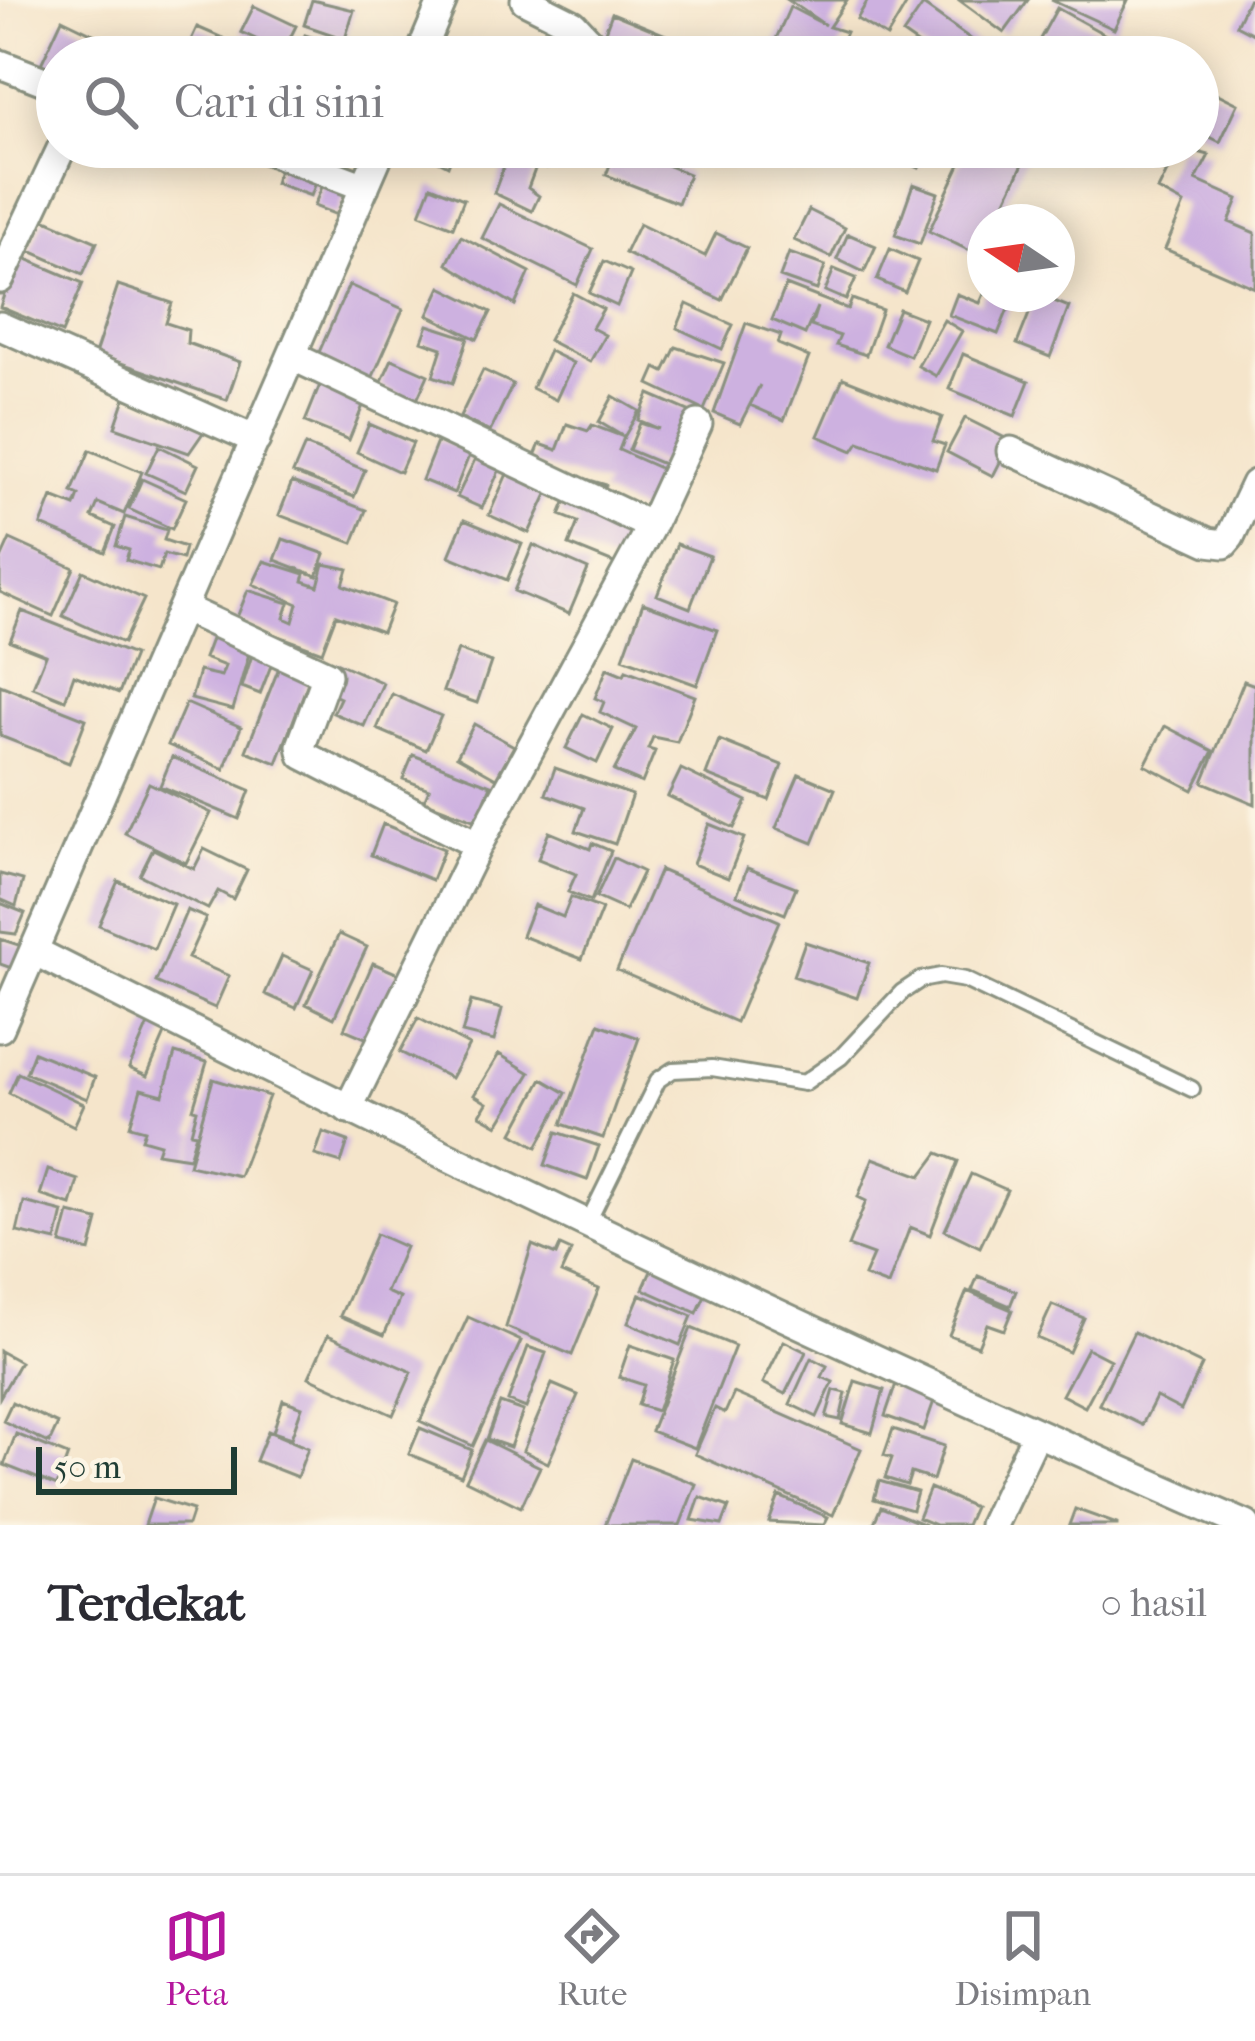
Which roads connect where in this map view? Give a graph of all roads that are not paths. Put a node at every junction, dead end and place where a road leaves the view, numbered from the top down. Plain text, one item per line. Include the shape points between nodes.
1 (443, 0) edge
2 (525, 0) edge
3 (428, 36) edge
4 (584, 36) edge
5 (0, 64) edge
6 (36, 78) edge
7 (52, 168) edge
8 (315, 168) edge
9 (373, 168) edge
10 (365, 187) junction
11 (0, 279) edge
12 (0, 326) edge
13 (294, 357) junction
14 (698, 424) dead end
15 (256, 440) junction
16 (1011, 451) dead end
17 (1255, 484) edge
18 (651, 526) junction
19 (183, 608) junction
20 (478, 845) junction
21 (34, 951) junction
22 (0, 1028) edge
23 (1192, 1089) dead end
24 (348, 1109) junction
25 (587, 1224) junction
26 (1036, 1434) junction
27 (993, 1525) edge
28 (1246, 1525) edge

1 - 3 street
2 - 4 street
5 - 6 street
7 - 11 street
8 - 10 street
9 - 10 street
10 - 13 street
12 - 15 street
13 - 15 street
13 - 18 street
14 - 18 street
15 - 19 street
16 - 17 street via 1208,542 1230,537
18 - 20 street
19 - 20 street via 327,675 303,755
19 - 21 street
20 - 24 street
21 - 22 street
21 - 24 street
23 - 25 lane via 965,980 920,980 804,1083 687,1066 658,1081
24 - 25 street
25 - 26 street
26 - 27 street
26 - 28 street

